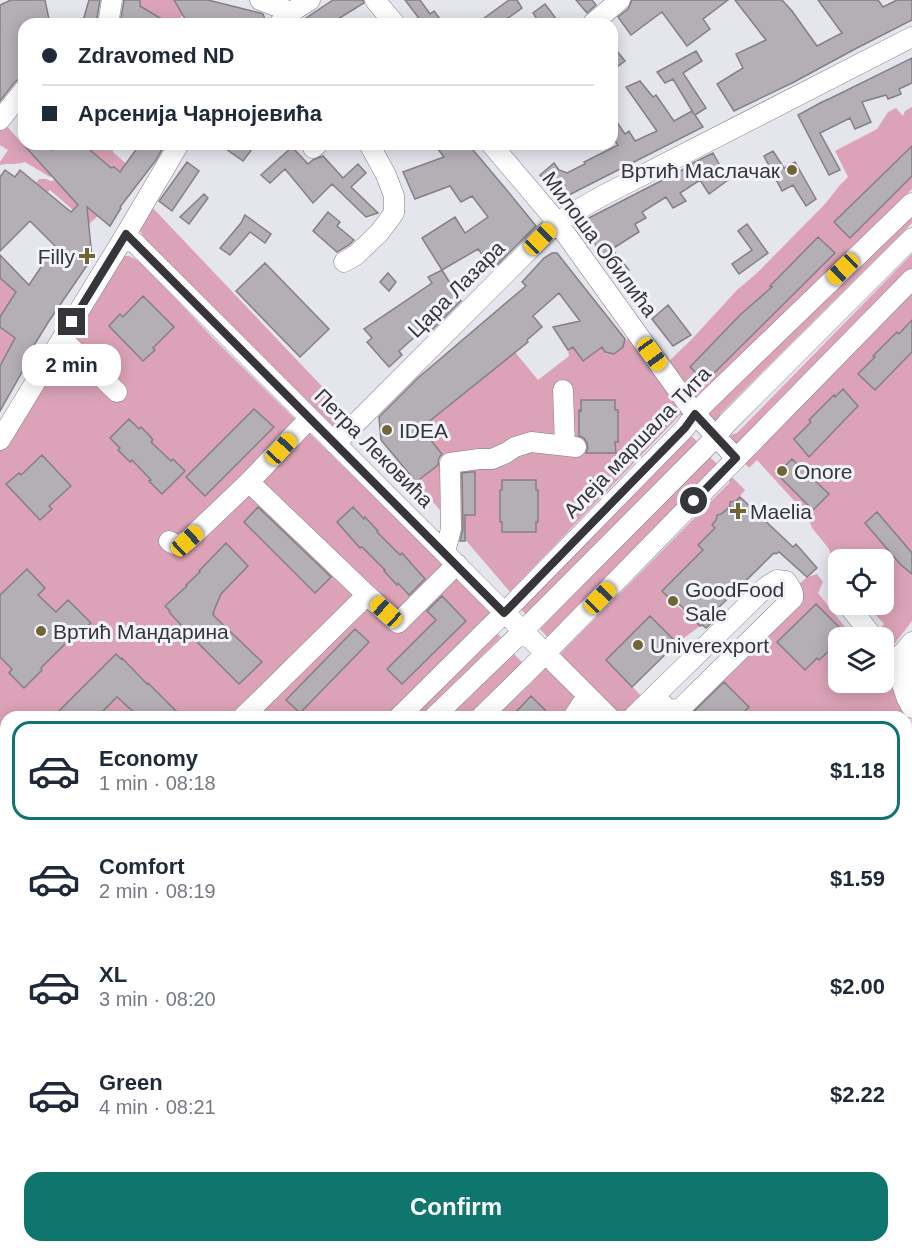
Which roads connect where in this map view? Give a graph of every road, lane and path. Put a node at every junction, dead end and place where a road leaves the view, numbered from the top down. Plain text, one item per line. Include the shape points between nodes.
1 (112, 0) edge
2 (260, 0) edge
3 (310, 0) edge
4 (375, 0) edge
5 (620, 0) edge
6 (109, 18) edge
7 (285, 18) edge
8 (390, 18) edge
9 (599, 18) edge
10 (912, 37) edge
11 (18, 98) edge
12 (0, 120) edge
13 (175, 150) edge
14 (372, 150) edge
15 (496, 150) edge
16 (912, 203) edge
17 (557, 222) junction
18 (126, 234) junction
19 (912, 238) edge
20 (344, 262) dead end
21 (912, 279) edge
22 (62, 339) junction
23 (563, 390) dead end
24 (117, 392) dead end
25 (695, 414) junction
26 (309, 418) junction
27 (716, 436) junction
28 (0, 440) edge
29 (334, 444) junction
30 (736, 458) junction
31 (249, 482) junction
32 (169, 541) dead end
33 (451, 558) junction
34 (367, 595) junction
35 (504, 613) junction
36 (855, 615) edge
37 (865, 627) edge
38 (522, 632) junction
39 (912, 642) edge
40 (545, 654) junction
41 (894, 661) edge
42 (902, 670) junction
43 (587, 696) junction
44 (654, 696) junction
45 (912, 710) edge
46 (249, 711) edge
47 (405, 711) edge
48 (440, 711) edge
49 (487, 711) edge
50 (577, 711) edge
51 (603, 711) edge
52 (639, 711) edge

1 - 6 street
2 - 7 street
3 - 7 street
4 - 8 street
5 - 9 street
10 - 17 street, Цара Лазара
11 - 12 street
13 - 18 street
14 - 20 street via 394,196 394,213 380,233
15 - 17 street, Милоша Обилића
16 - 25 street, Алеја маршала Тита
17 - 25 street, Милоша Обилића
17 - 29 street, Цара Лазара
18 - 22 street
18 - 26 street, Петра Лековића
19 - 27 street
21 - 30 street
22 - 24 street
22 - 28 street
23 - 33 street via 571,447 531,442 492,459 450,463
25 - 27 street, Милоша Обилића
25 - 35 street, Алеја маршала Тита
26 - 29 street, Петра Лековића
26 - 31 street
27 - 30 street, Милоша Обилића
27 - 38 street
29 - 33 street, Петра Лековића
30 - 40 street
31 - 32 street via 187,541 175,545
31 - 34 street
33 - 34 street via 398,623
33 - 35 street, Петра Лековића
34 - 46 street
35 - 38 street, Петра Лековића
35 - 47 street, Алеја маршала Тита
36 - 37 street
38 - 40 street, Петра Лековића
38 - 48 street
39 - 42 street via 902,654
40 - 43 street, Петра Лековића
40 - 49 street
41 - 42 street
42 - 45 street via 902,684
43 - 50 street
43 - 51 street, Петра Лековића
44 - 44 street via 669,710 682,707 789,603 794,594 786,581 777,580 767,586
44 - 52 street

